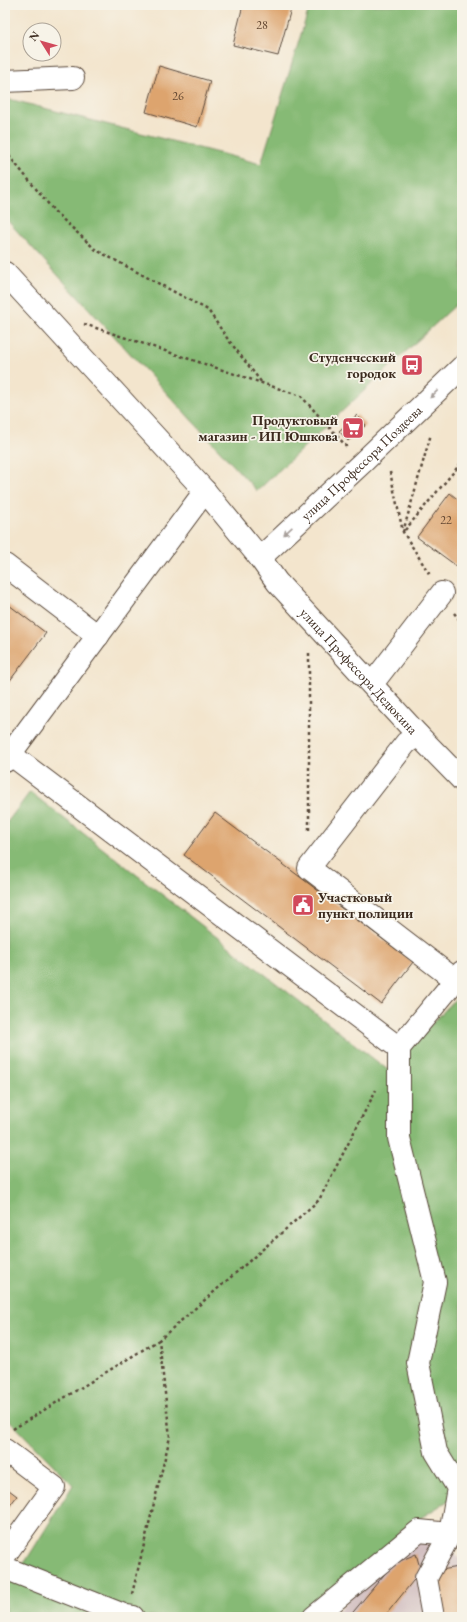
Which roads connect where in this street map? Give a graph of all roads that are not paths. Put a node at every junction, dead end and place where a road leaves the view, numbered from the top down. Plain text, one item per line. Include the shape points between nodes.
1 (73, 78) dead end
2 (5, 81) edge
3 (5, 273) edge
4 (462, 367) edge
5 (205, 491) junction
6 (260, 558) junction
7 (5, 565) edge
8 (442, 593) road end
9 (98, 636) junction
10 (372, 684) junction
11 (418, 735) junction
12 (7, 758) edge
13 (462, 780) edge
14 (459, 976) edge
15 (399, 1048) junction
16 (5, 1450) edge
17 (450, 1534) junction
18 (5, 1555) edge
19 (5, 1568) edge
20 (128, 1617) edge
21 (314, 1617) edge
22 (433, 1617) edge

1 - 2 street
3 - 5 street, улица Профессора Дедюкина
4 -> 6 street, улица Профессора Поздеева
5 - 6 street, улица Профессора Дедюкина
5 - 9 street
6 - 10 street, улица Профессора Дедюкина via 277,582
7 - 9 street
8 - 10 street
9 - 12 street
10 - 11 street, улица Профессора Дедюкина
11 - 13 street, улица Профессора Дедюкина
11 - 14 street via 406,744 309,868
12 - 15 street
14 - 15 street
15 - 17 street via 399,1138 435,1282 418,1363 436,1452 458,1488
16 - 18 street via 54,1487
17 - 21 street via 419,1531
17 - 22 street via 426,1578
19 - 20 street

